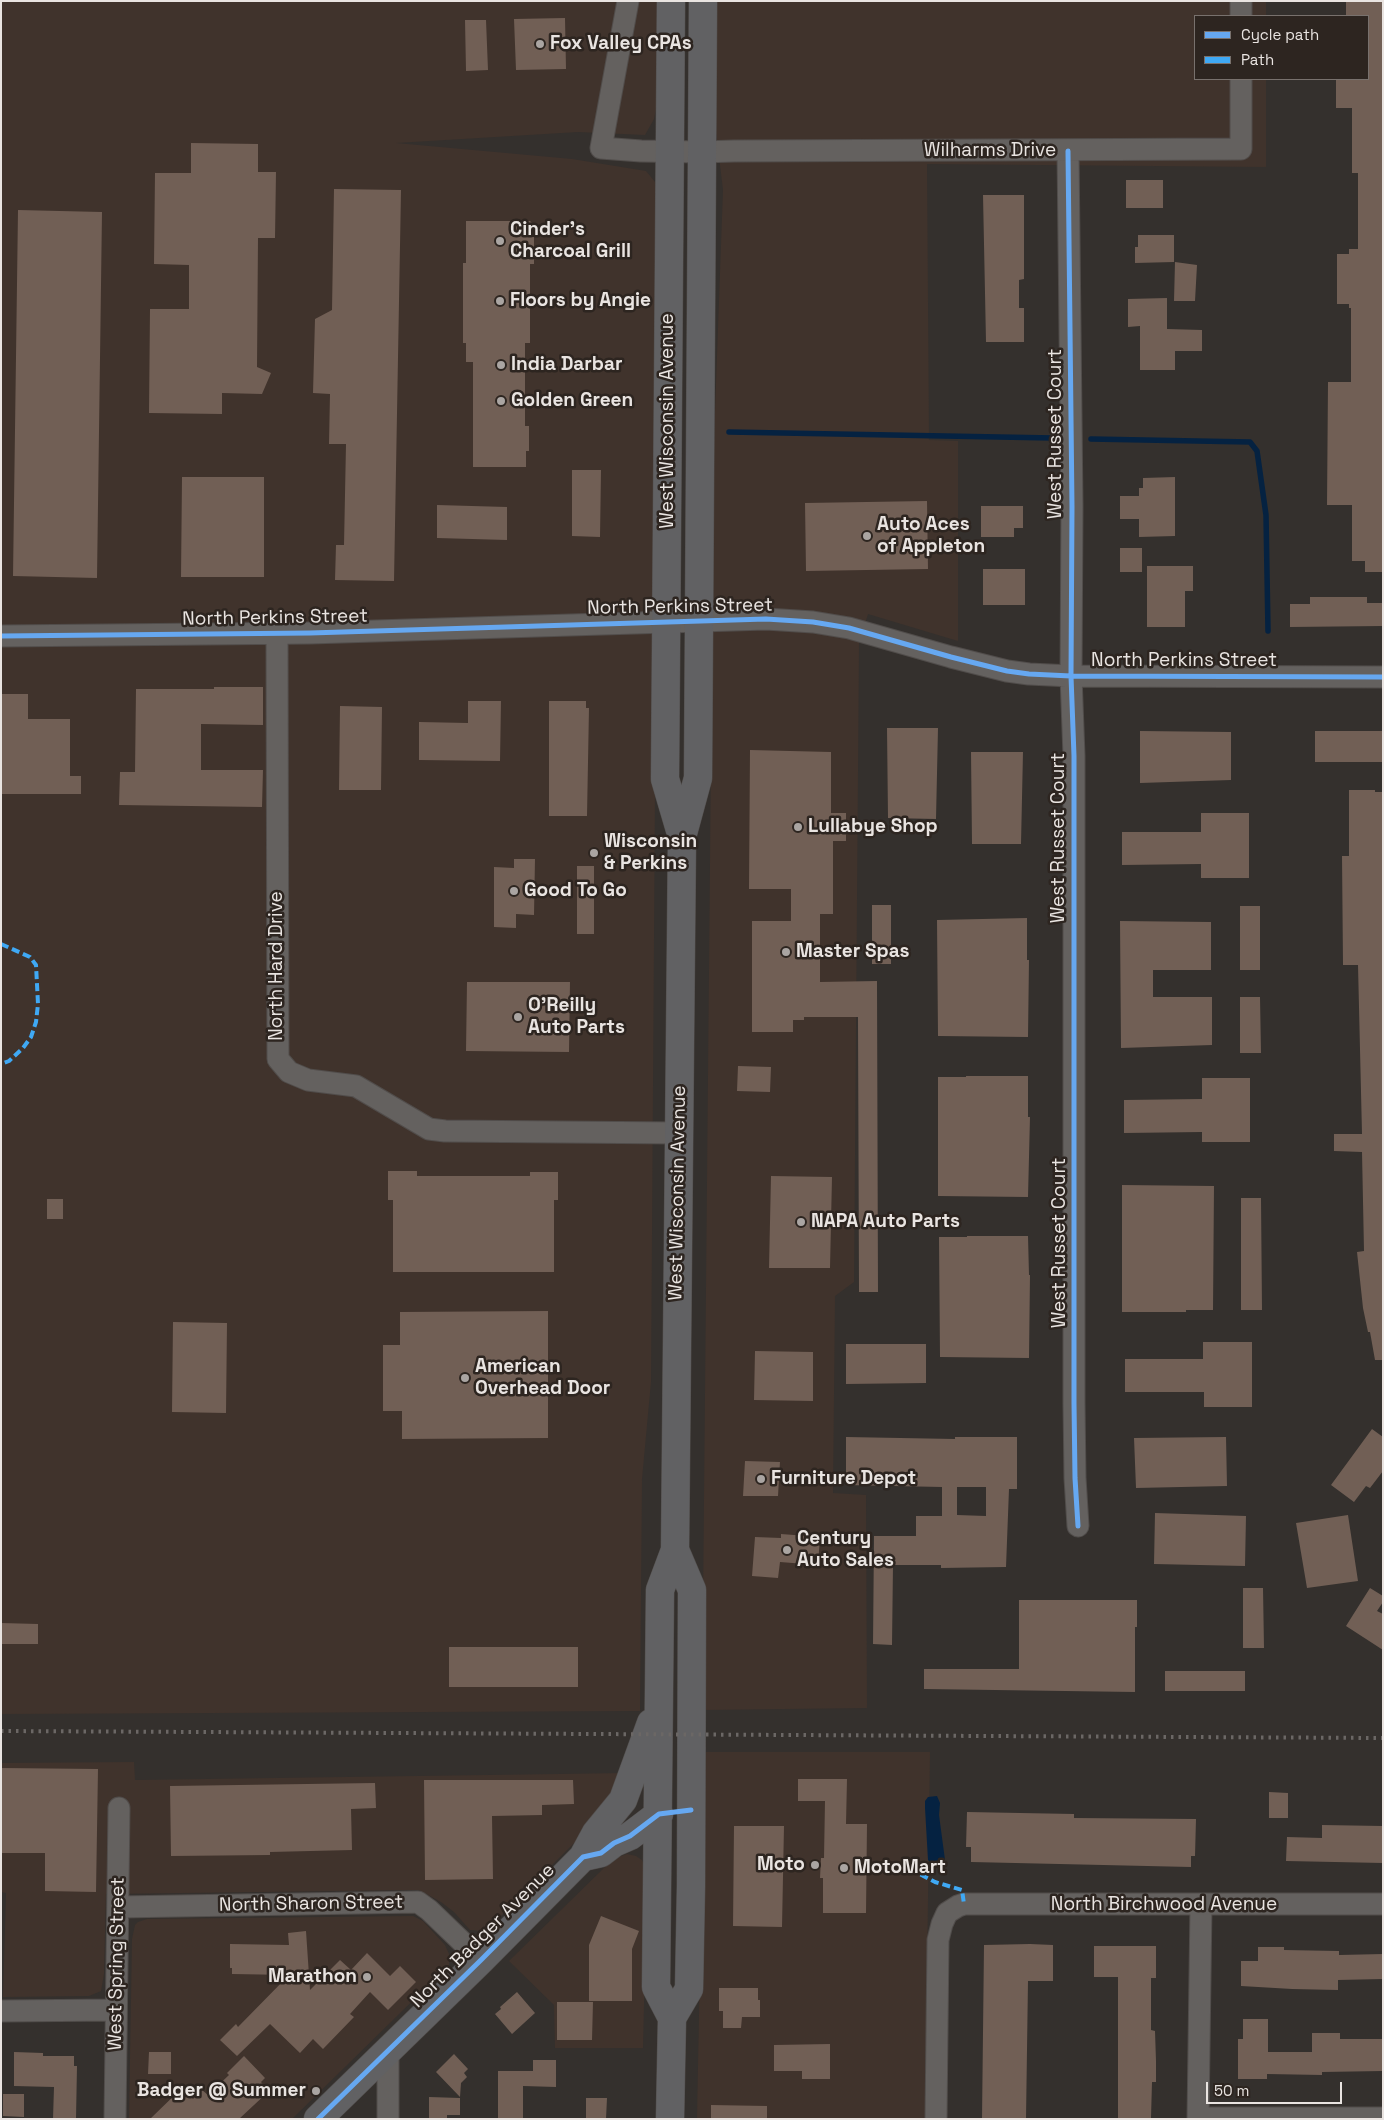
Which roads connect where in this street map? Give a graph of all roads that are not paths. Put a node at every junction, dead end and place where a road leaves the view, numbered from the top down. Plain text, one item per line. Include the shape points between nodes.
1 (628, 1) edge
2 (671, 1) edge
3 (703, 1) edge
4 (1241, 1) edge
5 (1241, 15) edge
6 (1241, 80) edge
7 (1068, 150) junction
8 (669, 152) junction
9 (702, 152) junction
10 (698, 620) junction
11 (667, 622) junction
12 (277, 633) junction
13 (1, 636) edge
14 (1071, 676) junction
15 (1383, 677) edge
16 (682, 837) junction
17 (678, 1133) junction
18 (1078, 1526) dead end
19 (675, 1550) junction
20 (659, 1698) junction
21 (119, 1808) dead end
22 (616, 1809) junction
23 (690, 1810) junction
24 (659, 1814) junction
25 (583, 1857) junction
26 (658, 1888) junction
27 (1201, 1904) junction
28 (1383, 1904) edge
29 (118, 1907) junction
30 (689, 1948) junction
31 (481, 1960) junction
32 (116, 2010) junction
33 (1, 2011) edge
34 (672, 2018) junction
35 (388, 2052) junction
36 (1198, 2118) edge
37 (1383, 2118) edge
38 (115, 2119) edge
39 (318, 2119) edge
40 (388, 2119) edge
41 (670, 2119) edge
42 (936, 2119) edge

1 - 8 street, Wilharms Drive via 601,148
2 - 8 main road, West Wisconsin Avenue
3 - 9 main road, West Wisconsin Avenue
4 - 5 street
6 - 7 street, Wilharms Drive via 1241,149
7 - 9 street, Wilharms Drive
7 - 14 street, West Russet Court
8 - 9 street, Wilharms Drive
8 - 11 main road, West Wisconsin Avenue
9 - 10 main road, West Wisconsin Avenue
10 - 11 street, North Perkins Street
10 - 14 street, North Perkins Street via 766,619 832,625 1007,671
10 - 16 main road, West Wisconsin Avenue via 698,778
11 - 12 street, North Perkins Street
11 - 16 main road, West Wisconsin Avenue via 664,779
12 - 13 street, North Perkins Street
12 - 17 street, North Hard Drive via 278,1059 289,1072 308,1080 356,1086 429,1129
14 - 15 street, North Perkins Street
14 - 18 street, West Russet Court via 1074,756 1074,1403
16 - 17 main road, West Wisconsin Avenue
17 - 19 main road, West Wisconsin Avenue
19 - 20 main road, West Wisconsin Avenue via 660,1590
19 - 23 main road, West Wisconsin Avenue via 692,1590
20 - 22 main road via 633,1778 624,1800
20 - 24 main road, West Wisconsin Avenue
21 - 29 street, West Spring Street
22 - 24 main road, North Badger Avenue via 629,1805
22 - 25 main road, North Badger Avenue via 596,1833
23 - 24 main road, North Badger Avenue
23 - 30 main road, West Wisconsin Avenue
24 - 25 main road, North Badger Avenue via 601,1853
24 - 26 main road, West Wisconsin Avenue
25 - 31 main road, North Badger Avenue
26 - 30 main road via 669,1914 671,1944 674,1948
26 - 34 main road, West Wisconsin Avenue via 656,1987
27 - 28 street, North Birchwood Avenue
27 - 36 street
27 - 42 street, North Birchwood Avenue via 964,1904 947,1913 938,1940
29 - 31 street, North Sharon Street via 418,1902
29 - 32 street, West Spring Street
30 - 34 main road, West Wisconsin Avenue via 689,1988
31 - 35 main road, North Badger Avenue
32 - 33 street
32 - 38 street, West Spring Street
34 - 41 main road, West Wisconsin Avenue
35 - 39 main road, North Badger Avenue
35 - 40 street
36 - 37 street

